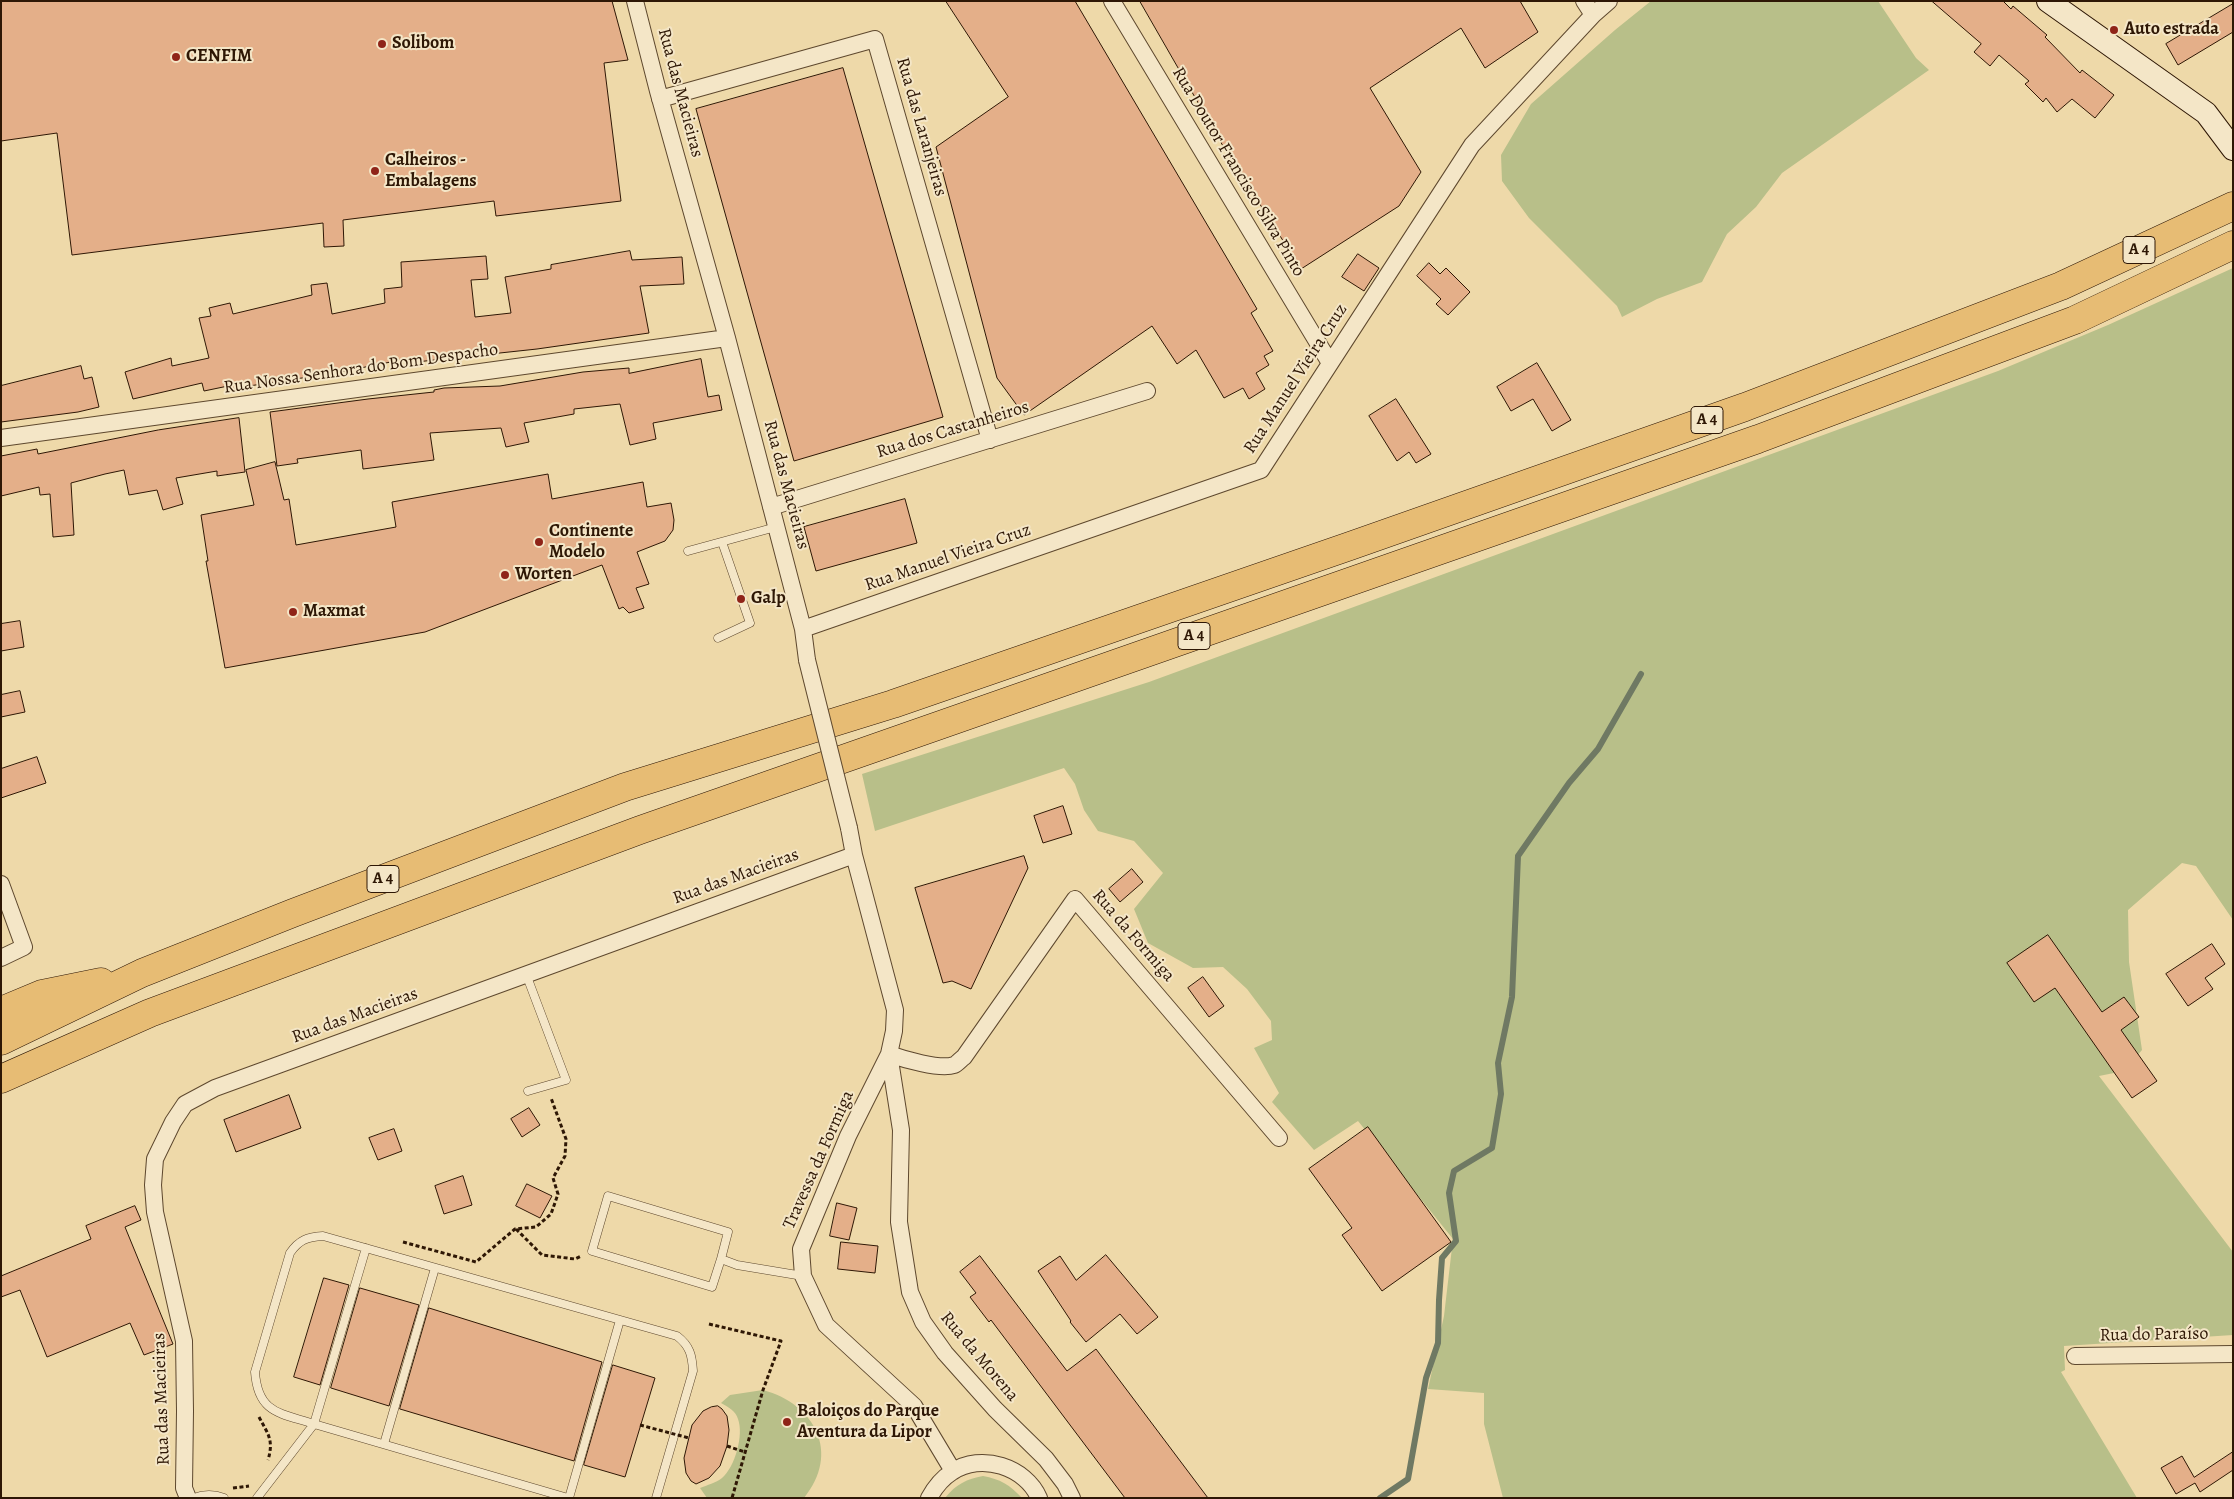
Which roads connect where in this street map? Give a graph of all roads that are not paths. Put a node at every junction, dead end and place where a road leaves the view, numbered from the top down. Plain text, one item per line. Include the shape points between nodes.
1 (635, 1) edge
2 (1112, 1) edge
3 (1584, 1) edge
4 (1609, 1) edge
5 (2048, 1) edge
6 (1593, 15) junction
7 (660, 99) junction
8 (2233, 149) edge
9 (2225, 210) edge
10 (2232, 246) edge
11 (727, 338) junction
12 (1330, 364) junction
13 (1147, 391) dead end
14 (1, 438) edge
15 (990, 440) junction
16 (771, 507) junction
17 (776, 527) junction
18 (722, 542) junction
19 (688, 551) dead end
20 (802, 629) junction
21 (718, 638) dead end
22 (854, 855) junction
23 (1, 884) edge
24 (1, 958) edge
25 (142, 974) junction
26 (526, 974) junction
27 (1, 1011) edge
28 (1, 1041) edge
29 (889, 1054) junction
30 (2, 1079) edge
31 (528, 1091) dead end
32 (1279, 1138) dead end
33 (366, 1248) junction
34 (721, 1259) junction
35 (435, 1268) junction
36 (803, 1276) junction
37 (620, 1320) junction
38 (2233, 1354) edge
39 (2075, 1356) dead end
40 (314, 1424) junction
41 (384, 1444) junction
42 (954, 1470) junction
43 (188, 1498) edge
44 (194, 1498) edge
45 (224, 1498) edge
46 (257, 1498) edge
47 (569, 1498) edge
48 (656, 1498) edge
49 (929, 1498) edge
50 (1039, 1498) edge
51 (1072, 1498) edge

1 - 7 street, Rua das Macieiras
2 - 12 street, Rua Doutor Francisco Silva Pinto
3 - 6 street
4 - 6 street, Rua Manuel Vieira Cruz
5 - 8 main road via 2206,113
6 - 12 street, Rua Manuel Vieira Cruz via 1472,145
7 - 11 street, Rua das Macieiras
7 - 15 street, Rua das Laranjeiras via 875,39
9 - 25 highway, A 4 via 2062,286 1745,407 893,704 625,787
10 - 30 highway, A 4 via 2075,320 1758,439 640,830 150,1014
11 - 14 street, Rua Nossa Senhora do Bom Despacho
11 - 16 street, Rua das Macieiras
12 - 20 street, Rua Manuel Vieira Cruz via 1261,470
13 - 15 street, Rua dos Castanheiros
15 - 16 street, Rua dos Castanheiros
16 - 17 street, Rua das Macieiras
17 - 18 lane
17 - 20 street, Rua das Macieiras
18 - 19 lane
18 - 21 lane via 750,623
20 - 22 street, Rua das Macieiras, bridge
22 - 26 street, Rua das Macieiras
22 - 29 street via 895,1010
23 - 24 street via 24,948
25 - 27 highway via 42,994
25 - 28 highway, A 4
26 - 31 lane via 566,1080
26 - 43 street, Rua das Macieiras via 215,1088 185,1104 173,1122 155,1159 153,1185 155,1212 184,1341 184,1488
29 - 32 street, Rua da Formiga via 934,1065 954,1065 964,1057 1075,899
29 - 36 street, Travessa da Formiga via 848,1136 801,1249
29 - 51 street, Rua da Morena via 901,1130 899,1222 910,1292 923,1322 944,1353 1046,1459
33 - 35 lane
33 - 40 lane
33 - 40 lane via 323,1236 308,1237 297,1243 287,1262 255,1372 256,1390 263,1402 275,1411
34 - 34 lane via 728,1232 608,1196 592,1252 712,1287
34 - 36 lane via 737,1265
35 - 37 lane
35 - 41 lane
36 - 42 street, Travessa da Formiga via 826,1325 914,1406
37 - 47 lane
37 - 48 lane via 677,1336 687,1344 692,1356 693,1371
38 - 39 street, Rua do Paraíso
40 - 41 lane
40 - 46 lane
41 - 47 lane
42 - 49 street via 938,1483
42 - 50 street via 982,1463 1010,1468 1026,1480
44 - 45 lane via 216,1495

